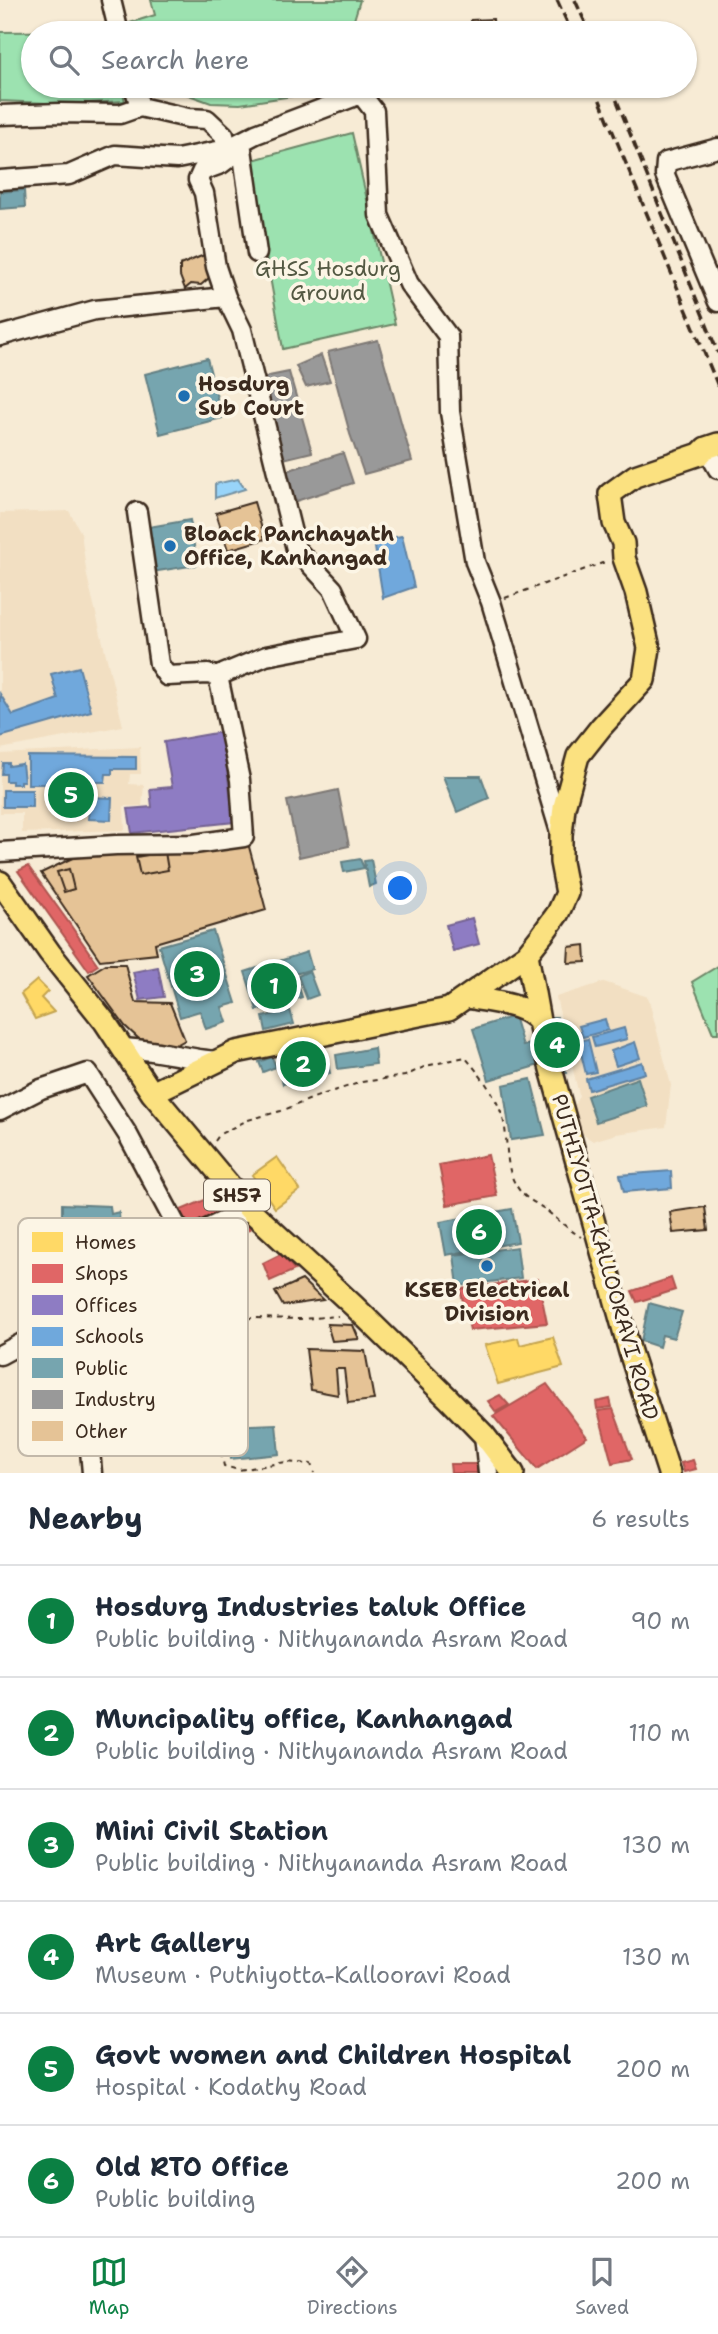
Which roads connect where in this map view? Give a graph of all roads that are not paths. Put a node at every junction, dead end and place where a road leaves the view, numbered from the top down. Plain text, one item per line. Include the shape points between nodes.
1 (111, 0) edge
2 (116, 21) edge
3 (137, 98) edge
4 (351, 98) edge
5 (364, 98) edge
6 (140, 107) junction
7 (0, 115) edge
8 (234, 146) junction
9 (718, 148) edge
10 (0, 180) edge
11 (257, 253) dead end
12 (226, 297) junction
13 (718, 302) edge
14 (0, 337) edge
15 (712, 446) edge
16 (718, 469) edge
17 (137, 512) dead end
18 (218, 676) junction
19 (561, 835) junction
20 (0, 852) edge
21 (0, 882) edge
22 (527, 954) junction
23 (468, 996) junction
24 (540, 1023) junction
25 (122, 1048) junction
26 (218, 1061) junction
27 (152, 1093) junction
28 (0, 1111) edge
29 (249, 1209) junction
30 (172, 1218) edge
31 (230, 1218) edge
32 (18, 1345) edge
33 (0, 1355) edge
34 (484, 1435) junction
35 (488, 1473) edge
36 (513, 1473) edge
37 (669, 1473) edge

1 - 2 street
3 - 6 street
4 - 8 street
5 - 19 street via 374,111 379,215 409,284 448,336 450,412 474,562 491,602
6 - 7 street via 120,114
6 - 8 street via 207,119
8 - 10 street via 177,159 115,155 69,175
8 - 11 street
8 - 12 street via 229,158 202,171 198,180
9 - 13 street via 666,162 665,175
12 - 14 street via 95,310
12 - 18 street via 242,330 296,549 333,589 356,639 266,656
15 - 16 street
15 - 19 main road via 635,476 610,494 649,649 644,680 578,757
17 - 18 street via 159,664 167,676
18 - 20 street via 240,780 243,837 194,844
19 - 22 main road via 567,893
21 - 25 main road, SH57
22 - 23 main road
22 - 24 main road, PUTHIYOTTA-KALLOORAVI ROAD
23 - 24 main road via 526,1011
23 - 26 main road via 449,1009 236,1052
24 - 37 main road, PUTHIYOTTA-KALLOORAVI ROAD via 630,1352
25 - 26 street
25 - 27 main road, SH57
26 - 27 main road
27 - 29 main road, SH57
28 - 30 street via 41,1089 88,1073
29 - 31 street
29 - 34 main road, SH57
32 - 33 street
34 - 35 street
34 - 36 main road, SH57

